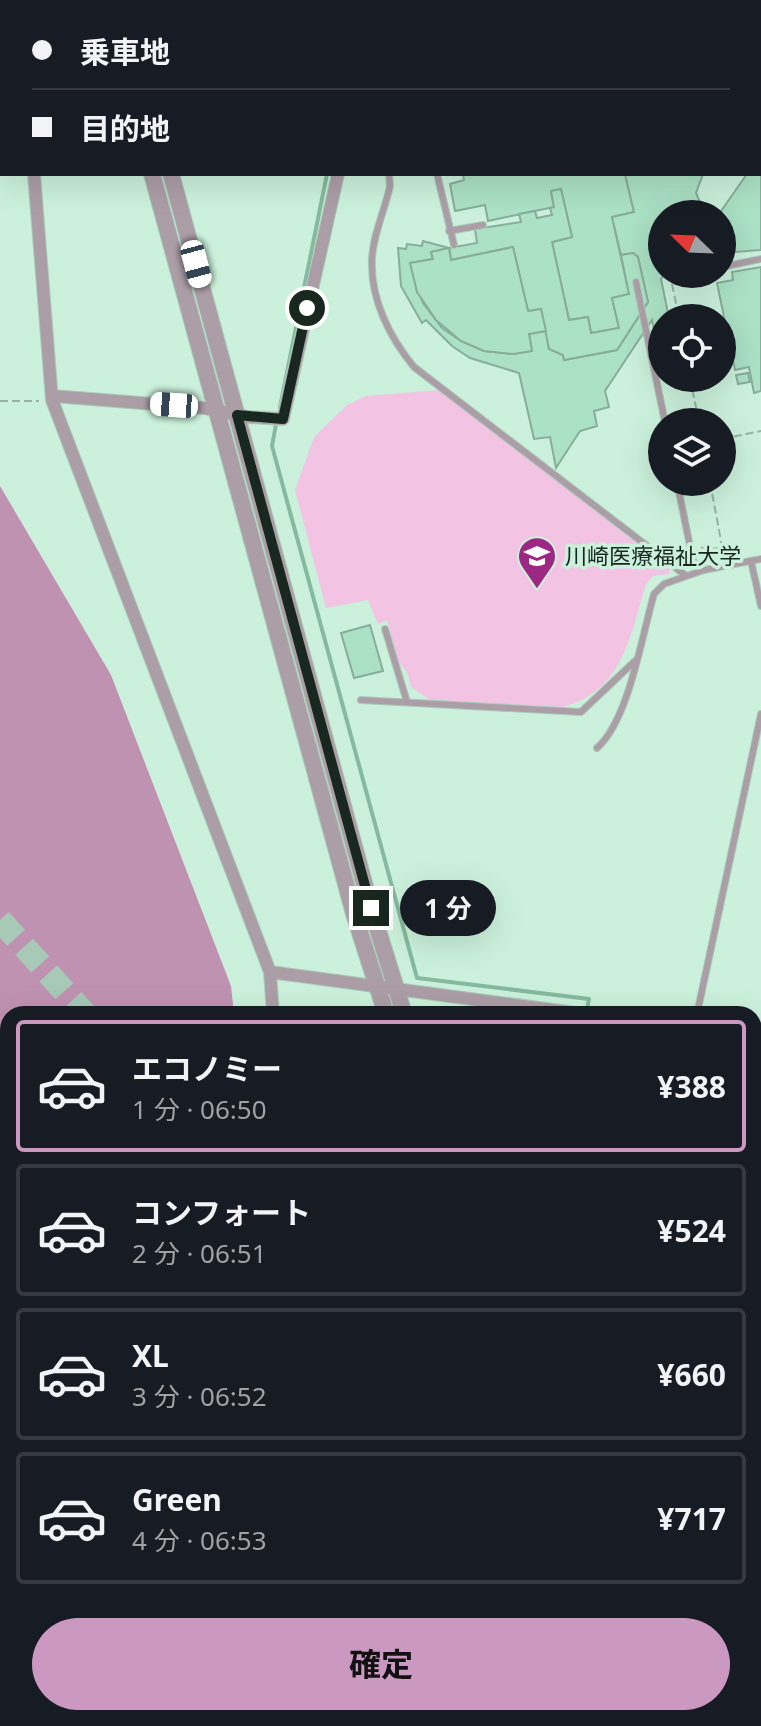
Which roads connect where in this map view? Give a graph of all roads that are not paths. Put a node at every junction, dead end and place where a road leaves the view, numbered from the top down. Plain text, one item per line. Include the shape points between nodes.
1 (34, 176) edge
2 (153, 176) edge
3 (172, 176) edge
4 (338, 176) edge
5 (389, 176) edge
6 (437, 176) edge
7 (483, 225) dead end
8 (449, 231) junction
9 (454, 245) dead end
10 (761, 259) edge
11 (736, 264) edge
12 (636, 282) dead end
13 (53, 398) junction
14 (662, 408) edge
15 (217, 410) junction
16 (237, 415) junction
17 (680, 496) edge
18 (761, 559) edge
19 (751, 561) junction
20 (704, 570) junction
21 (685, 575) junction
22 (761, 606) edge
23 (385, 629) dead end
24 (635, 661) junction
25 (361, 700) dead end
26 (407, 702) junction
27 (761, 714) edge
28 (597, 748) dead end
29 (270, 972) junction
30 (377, 986) junction
31 (396, 989) junction
32 (272, 1006) edge
33 (383, 1006) edge
34 (401, 1006) edge
35 (523, 1006) edge
36 (699, 1006) edge

1 - 13 street
2 - 15 street
3 - 16 street
4 - 16 street via 283,419
5 - 21 lane via 372,259 379,308 400,350 414,367
6 - 8 lane
7 - 8 lane
8 - 9 lane
10 - 11 lane
12 - 14 lane
13 - 15 street
13 - 29 street
15 - 16 street
15 - 30 street
16 - 31 street
17 - 20 lane via 693,561
18 - 19 lane
19 - 20 lane
19 - 22 lane
20 - 21 lane
21 - 24 lane via 654,594
23 - 26 lane
24 - 26 lane via 581,712
24 - 28 lane via 624,699
25 - 26 lane
27 - 36 lane
29 - 30 street
29 - 32 street
30 - 31 street
30 - 33 street
31 - 34 street
31 - 35 street

